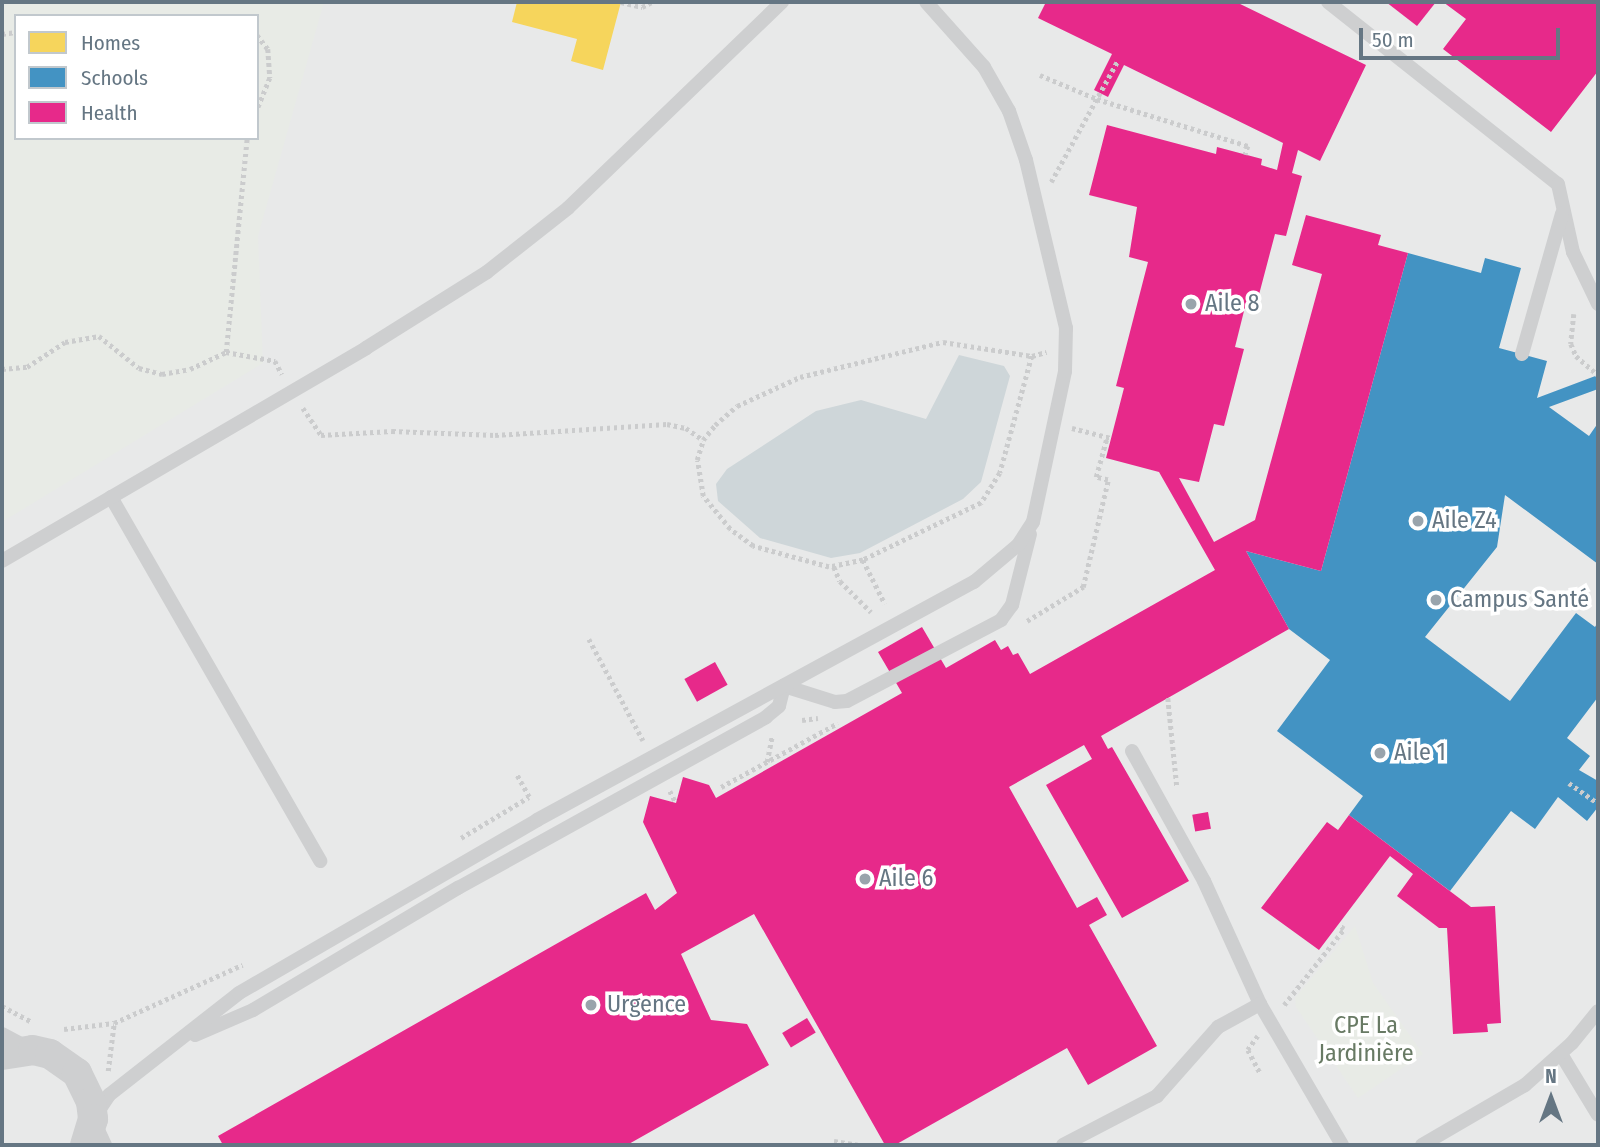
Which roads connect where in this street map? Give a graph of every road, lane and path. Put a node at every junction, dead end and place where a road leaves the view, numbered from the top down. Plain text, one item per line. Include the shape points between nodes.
1 (621, 2) edge
2 (652, 2) edge
3 (782, 2) edge
4 (926, 2) edge
5 (1328, 2) edge
6 (259, 38) edge
7 (1116, 62) dead end
8 (1040, 75) dead end
9 (1097, 99) junction
10 (259, 105) edge
11 (247, 140) edge
12 (1245, 155) dead end
13 (1033, 187) junction
14 (1563, 214) junction
15 (1598, 304) edge
16 (1574, 314) dead end
17 (1066, 348) junction
18 (226, 352) junction
19 (1522, 354) dead end
20 (1032, 356) junction
21 (2, 369) edge
22 (1598, 375) edge
23 (292, 391) junction
24 (1054, 424) junction
25 (703, 440) junction
26 (111, 497) junction
27 (1033, 522) junction
28 (863, 560) junction
29 (2, 561) edge
30 (834, 567) junction
31 (885, 604) dead end
32 (872, 612) dead end
33 (1018, 626) dead end
34 (589, 639) dead end
35 (784, 686) junction
36 (1168, 698) dead end
37 (845, 719) dead end
38 (773, 729) dead end
39 (1132, 751) dead end
40 (653, 760) junction
41 (767, 762) junction
42 (517, 775) dead end
43 (662, 775) junction
44 (1569, 783) dead end
45 (722, 787) dead end
46 (676, 803) dead end
47 (1598, 803) edge
48 (1175, 829) junction
49 (448, 845) dead end
50 (320, 861) dead end
51 (1338, 925) dead end
52 (251, 960) dead end
53 (1260, 1004) junction
54 (2, 1006) edge
55 (1598, 1012) edge
56 (1270, 1021) junction
57 (56, 1028) dead end
58 (2, 1034) edge
59 (36, 1037) junction
60 (181, 1040) junction
61 (1561, 1054) junction
62 (2, 1055) edge
63 (1261, 1074) dead end
64 (1598, 1115) edge
65 (95, 1136) edge
66 (834, 1141) dead end
67 (858, 1145) edge
68 (1063, 1145) edge
69 (1342, 1145) edge
70 (1422, 1145) edge

1 - 2 path via 642,7
3 - 23 lane via 568,208 527,241 444,300
4 - 13 lane via 968,47 998,89 1019,135
5 - 14 lane via 1559,184
6 - 10 path via 268,49 270,78
7 - 9 path
8 - 9 path
9 - 12 path via 1248,146
9 - 13 path via 1053,181
11 - 18 path
13 - 17 lane via 1061,303
14 - 15 lane via 1573,252
14 - 19 lane
16 - 22 path via 1571,344 1576,356
17 - 20 path
17 - 24 lane
18 - 21 path via 190,369 162,374 139,368 99,336 65,342 27,367
18 - 23 path via 275,361
20 - 25 path via 943,342 814,373 737,406
20 - 28 path via 1002,466 981,503
23 - 25 path via 321,435 392,431 495,435 667,424 686,428
23 - 26 lane
24 - 27 lane
24 - 33 path via 1109,437 1096,477 1108,480 1083,586 1077,594
25 - 30 path via 698,480 712,511 730,529 771,553
26 - 29 lane
26 - 50 lane
27 - 35 lane via 1000,564 974,582
27 - 35 lane via 1012,605 1001,620 847,701 835,702
28 - 30 path
28 - 31 path
30 - 32 path via 840,581
34 - 40 path
35 - 40 lane
35 - 43 lane via 779,706 766,717
36 - 48 path via 1179,809
37 - 41 path
38 - 41 path
39 - 48 lane
40 - 60 lane via 537,820 239,993
41 - 45 path
42 - 49 path via 529,797
43 - 46 path
43 - 60 lane via 458,888 254,1010
44 - 47 path
48 - 53 lane
51 - 56 path via 1345,929
52 - 57 path via 114,1023
53 - 56 lane
53 - 68 lane via 1218,1027 1157,1096
54 - 59 path
55 - 61 lane
56 - 63 path via 1248,1049
56 - 69 lane
58 - 59 lane
59 - 62 street
59 - 65 street via 77,1073 89,1094
60 - 65 lane via 109,1095
61 - 64 lane
61 - 70 lane via 1507,1098
66 - 67 path

